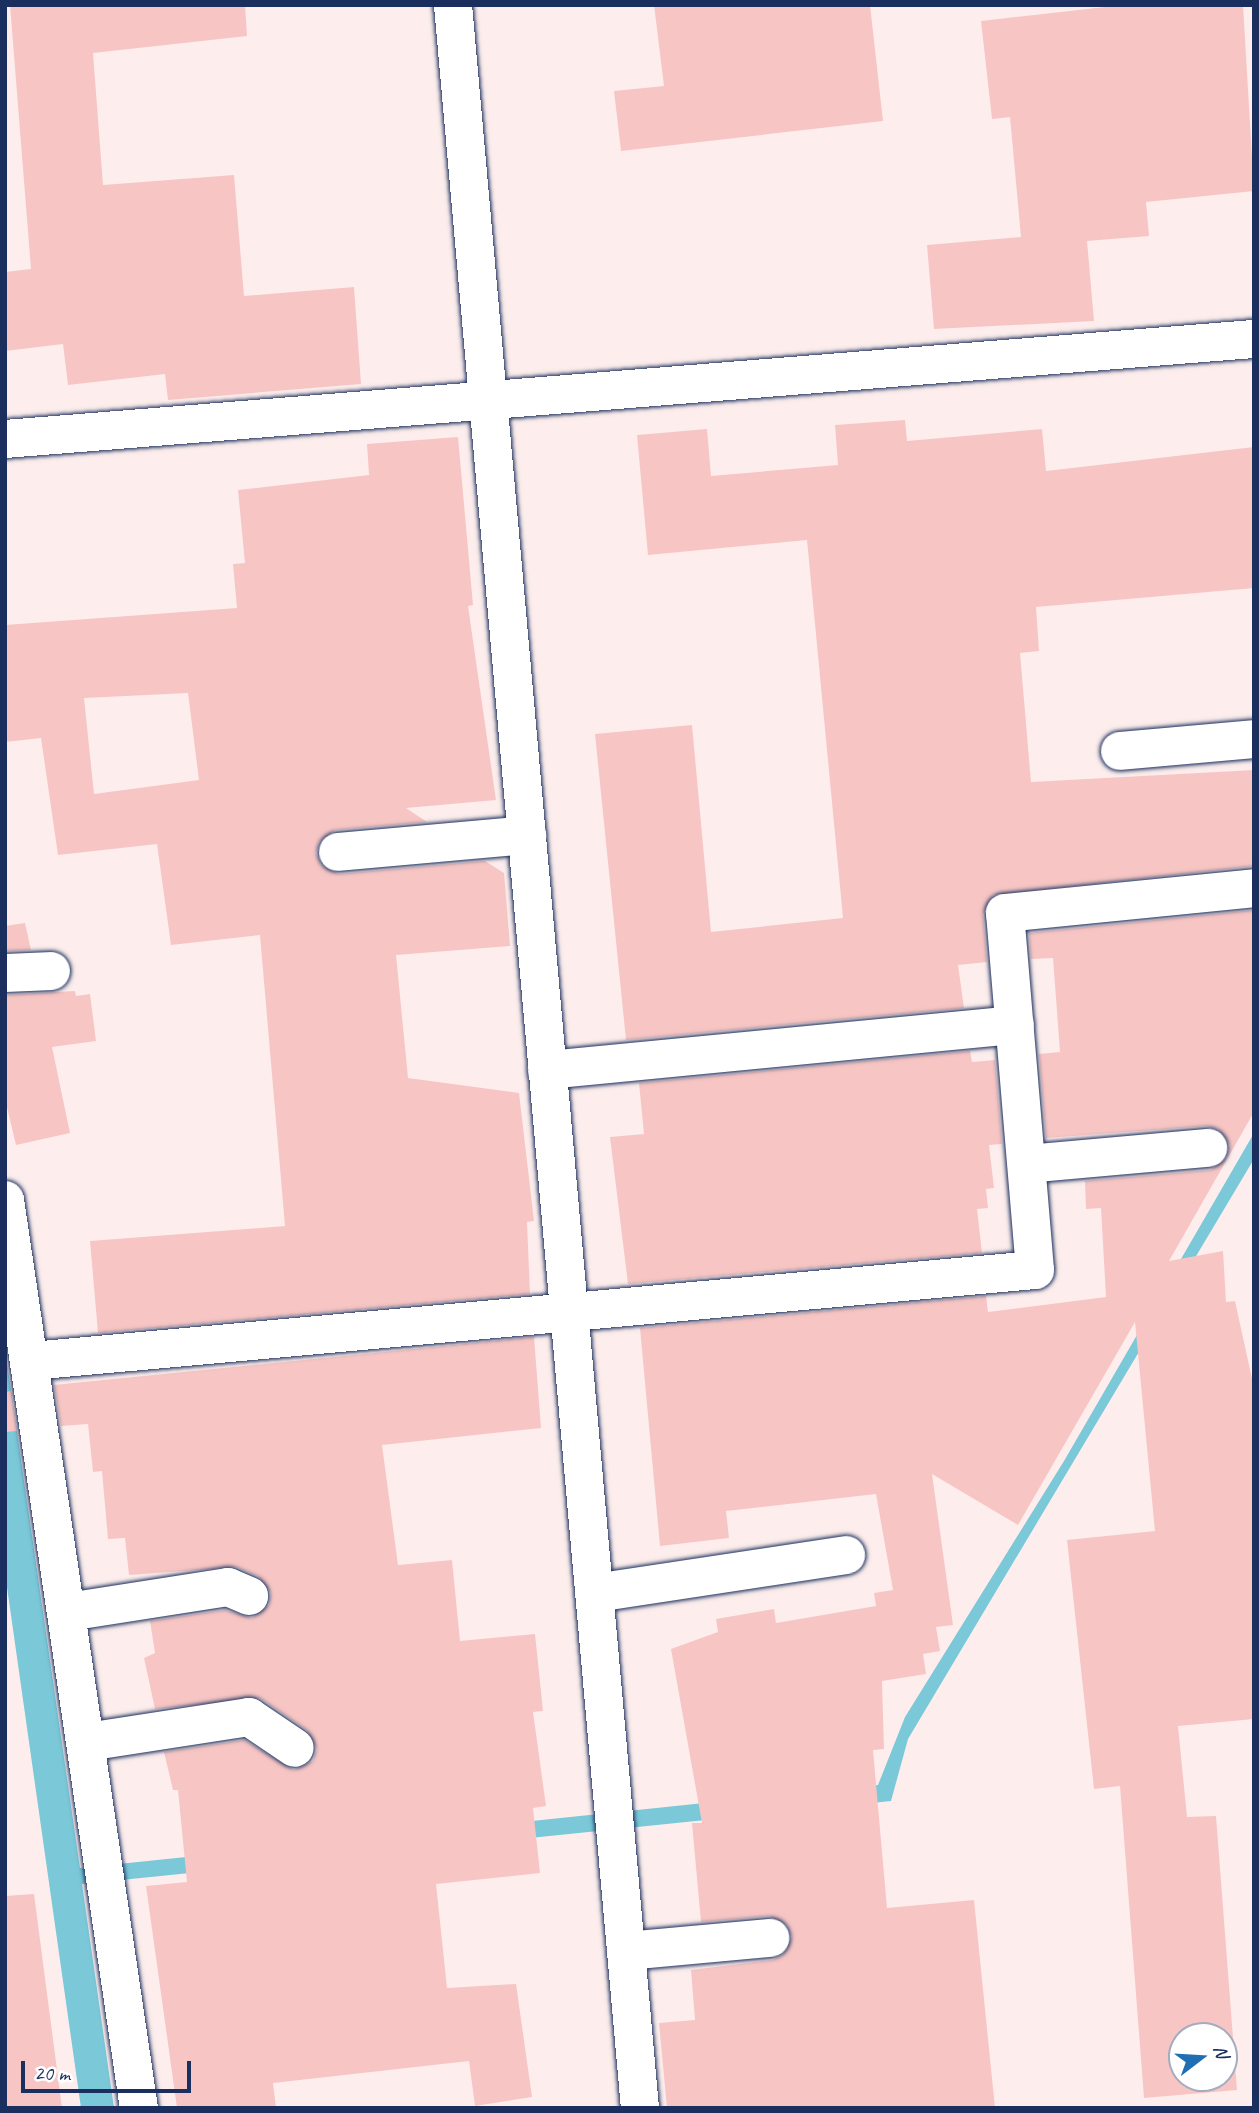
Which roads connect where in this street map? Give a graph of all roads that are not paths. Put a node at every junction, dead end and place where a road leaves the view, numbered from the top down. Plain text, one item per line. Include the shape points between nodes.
1 (453, 5) edge
2 (1254, 339) edge
3 (488, 400) junction
4 (5, 439) edge
5 (1254, 739) edge
6 (1120, 751) dead end
7 (527, 835) junction
8 (338, 852) dead end
9 (1254, 888) edge
10 (51, 971) dead end
11 (5, 973) edge
12 (1015, 1026) junction
13 (547, 1070) junction
14 (1208, 1148) dead end
15 (1027, 1164) junction
16 (5, 1200) edge
17 (569, 1313) junction
18 (31, 1361) junction
19 (846, 1555) dead end
20 (595, 1593) junction
21 (248, 1596) dead end
22 (68, 1612) junction
23 (86, 1742) junction
24 (295, 1748) dead end
25 (770, 1938) dead end
26 (626, 1951) junction
27 (139, 2108) edge
28 (640, 2108) edge

1 - 3 street
2 - 3 street
3 - 4 street
3 - 7 street
5 - 6 street
7 - 8 street
7 - 13 street
9 - 12 street via 1005,913
10 - 11 street
12 - 13 street
12 - 15 street
13 - 17 street
14 - 15 street
15 - 17 street via 1035,1270
16 - 18 street
17 - 18 street
17 - 20 street
18 - 22 street
19 - 20 street
20 - 26 street
21 - 22 street via 228,1587
22 - 23 street
23 - 24 street via 249,1717
23 - 27 street
25 - 26 street
26 - 28 street

